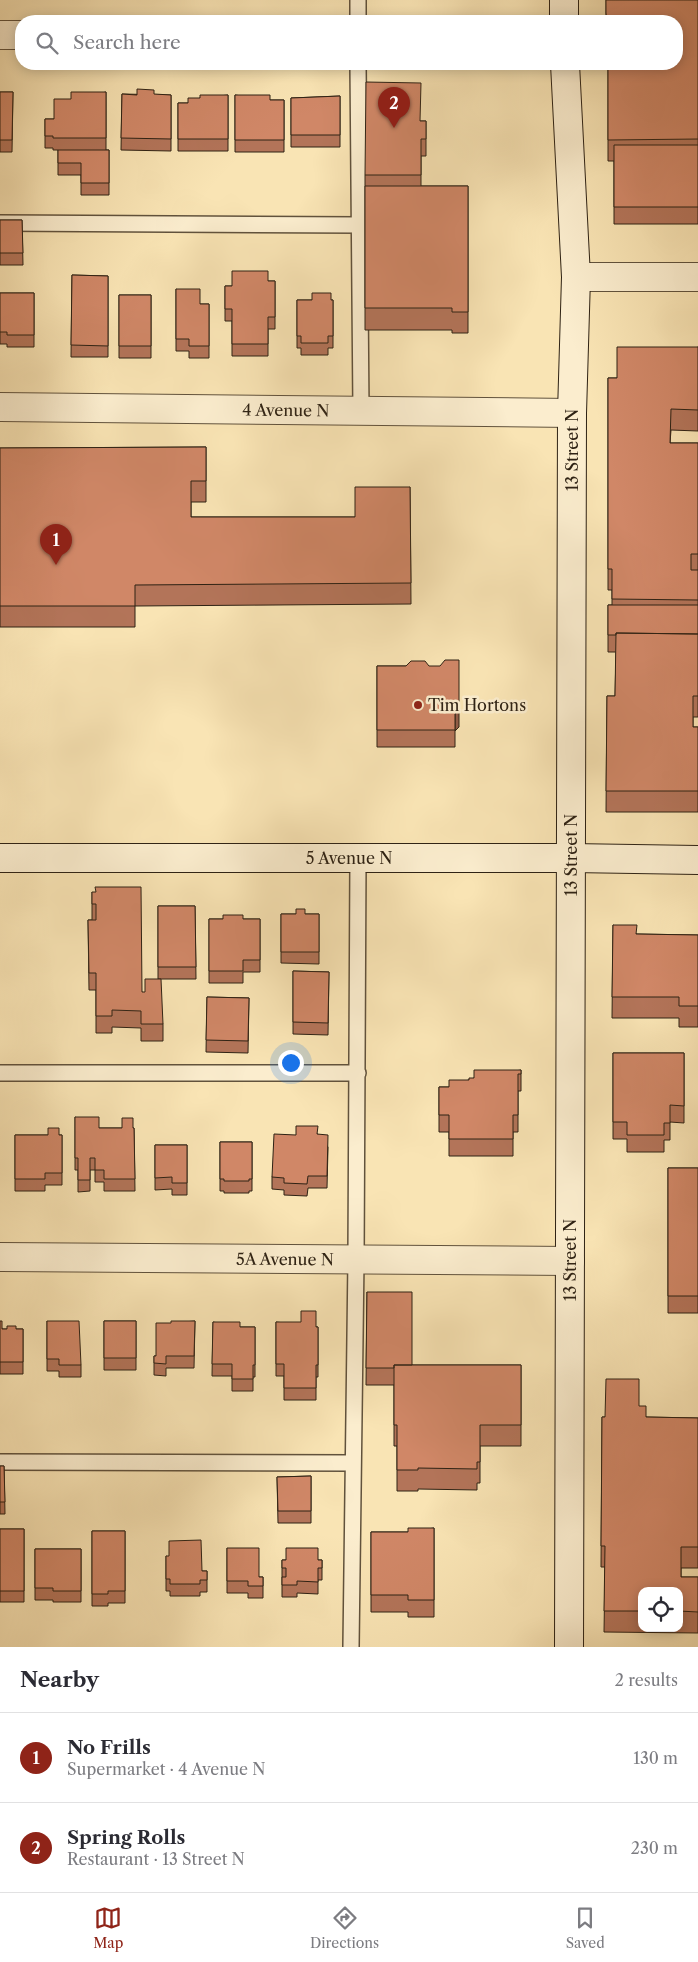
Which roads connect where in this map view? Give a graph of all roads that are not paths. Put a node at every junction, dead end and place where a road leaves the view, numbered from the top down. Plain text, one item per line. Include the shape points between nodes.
1 (358, 0) edge
2 (564, 0) edge
3 (358, 15) edge
4 (564, 15) edge
5 (0, 35) edge
6 (15, 35) edge
7 (358, 70) edge
8 (565, 70) edge
9 (0, 223) edge
10 (358, 225) junction
11 (576, 277) junction
12 (698, 277) edge
13 (0, 407) edge
14 (361, 411) junction
15 (572, 413) junction
16 (0, 858) edge
17 (358, 858) junction
18 (571, 858) junction
19 (698, 860) edge
20 (0, 1073) edge
21 (358, 1073) junction
22 (0, 1257) edge
23 (356, 1259) junction
24 (570, 1261) junction
25 (0, 1462) edge
26 (353, 1463) junction
27 (351, 1647) edge
28 (569, 1647) edge

1 - 3 lane
2 - 4 street
5 - 6 street
7 - 10 lane
8 - 11 street, 13 Street N
9 - 10 lane
10 - 14 lane
11 - 12 street
11 - 15 street, 13 Street N
13 - 14 street, 4 Avenue N
14 - 15 street, 4 Avenue N
15 - 18 street, 13 Street N
16 - 17 street, 5 Avenue N
17 - 18 street, 5 Avenue N
17 - 21 lane
18 - 19 street, 5 Avenue N
18 - 24 street, 13 Street N
20 - 21 lane
21 - 23 lane
22 - 23 street, 5A Avenue N
23 - 24 street, 5A Avenue N
23 - 26 lane
24 - 28 street, 13 Street N
25 - 26 lane
26 - 27 lane

